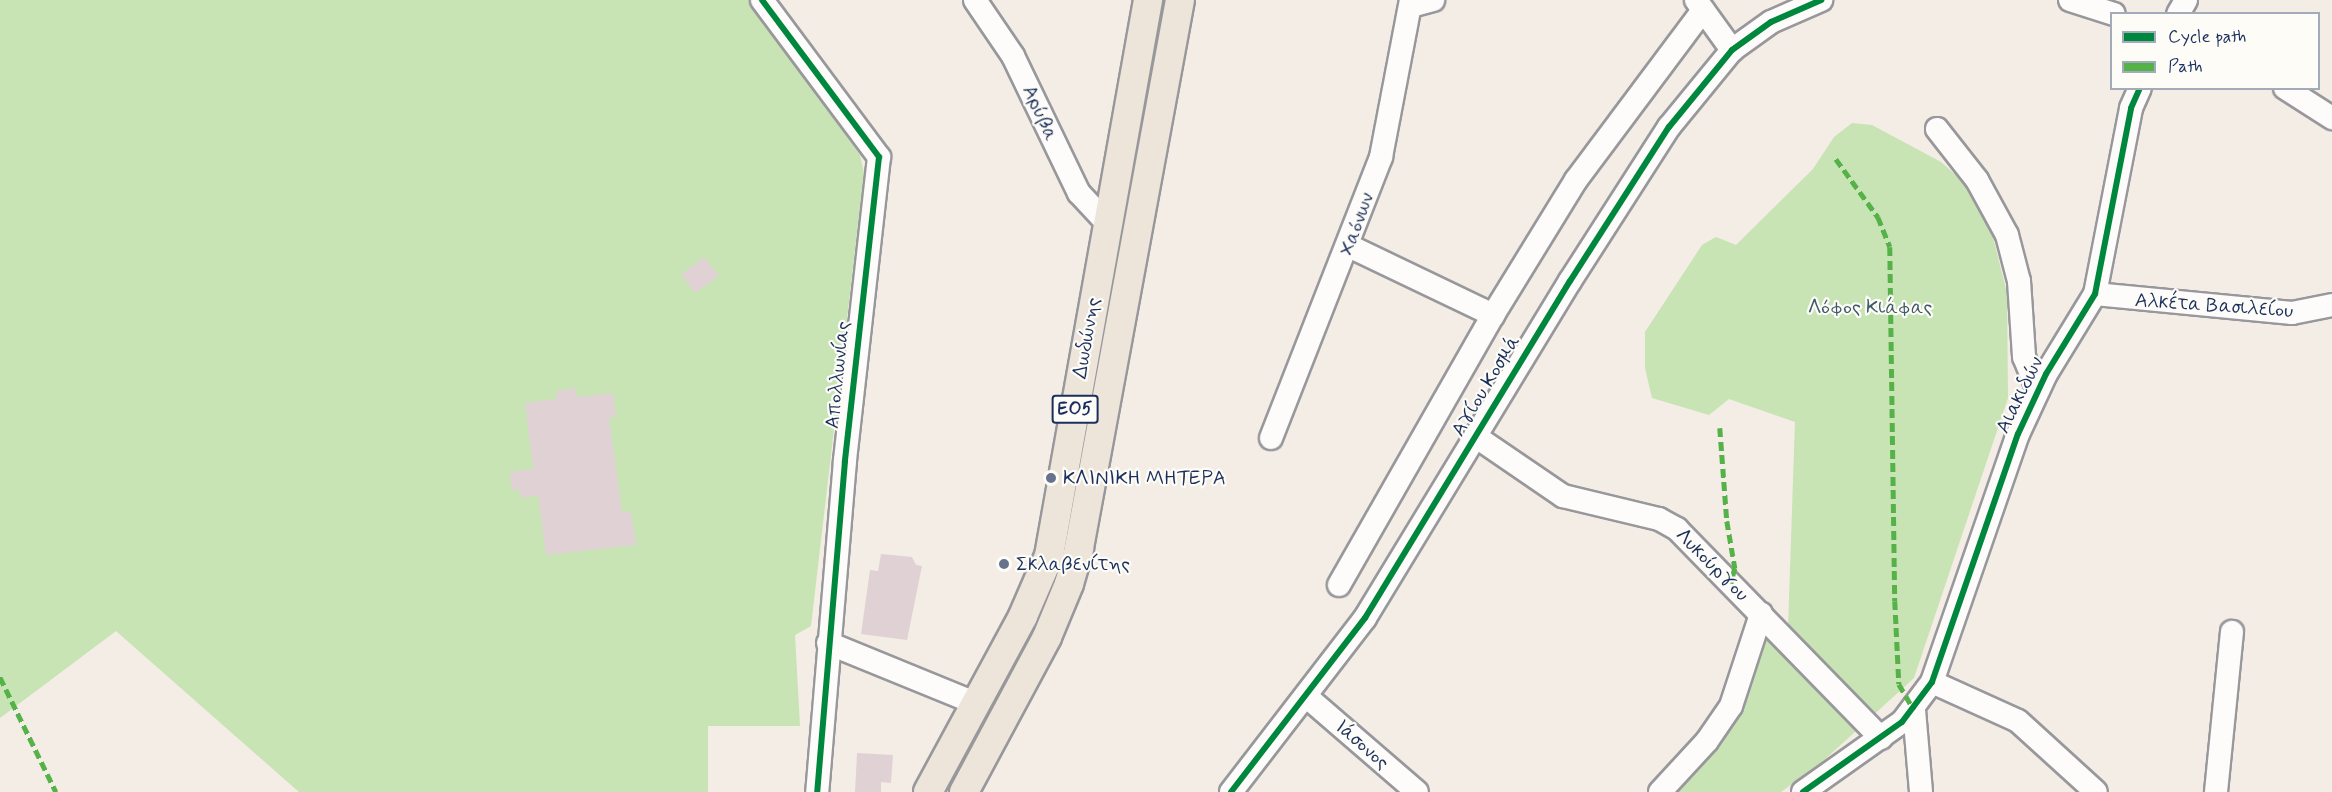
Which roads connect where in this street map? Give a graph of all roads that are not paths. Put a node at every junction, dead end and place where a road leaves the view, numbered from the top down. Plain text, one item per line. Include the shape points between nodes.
1 (762, 0) edge
2 (975, 0) edge
3 (1148, 0) edge
4 (1180, 0) edge
5 (1433, 0) edge
6 (1821, 0) edge
7 (2070, 0) edge
8 (1411, 3) edge
9 (1700, 5) edge
10 (1780, 7) edge
11 (2110, 13) edge
12 (1732, 50) junction
13 (2139, 90) edge
14 (2288, 90) edge
15 (2332, 118) edge
16 (1937, 129) dead end
17 (1107, 223) junction
18 (1349, 246) junction
19 (2095, 294) junction
20 (2332, 305) edge
21 (1493, 315) junction
22 (2038, 390) junction
23 (1475, 436) junction
24 (1271, 438) dead end
25 (1339, 585) dead end
26 (1761, 614) junction
27 (2232, 632) dead end
28 (828, 643) junction
29 (1932, 682) junction
30 (1307, 697) junction
31 (975, 703) junction
32 (1914, 710) junction
33 (1881, 738) junction
34 (817, 792) edge
35 (928, 792) edge
36 (964, 792) edge
37 (1231, 792) edge
38 (1417, 792) edge
39 (1660, 792) edge
40 (1803, 792) edge
41 (1921, 792) edge
42 (2096, 792) edge
43 (2216, 792) edge

1 - 28 street, Απολλωνίας via 879,157
2 - 17 street, Αρύβα via 1013,57 1079,194
3 - 17 main road, Δωδώνης / ΕΟ5
4 - 36 main road, Δωδώνης / ΕΟ5 via 1090,501 1072,575 1047,637
5 - 8 street
6 - 10 street, Αγίου Κοσμά
7 - 11 street
8 - 18 street, Χαόνων via 1381,157
9 - 12 street
9 - 21 street via 1576,180
10 - 12 street, Αγίου Κοσμά
12 - 23 street, Αγίου Κοσμά via 1644,162
13 - 19 street, Αιακιδών via 2131,108
14 - 15 street
16 - 22 street via 1977,180 2007,235 2019,281 2024,357
17 - 31 main road, Δωδώνης / ΕΟ5 via 1049,556 1018,625
18 - 21 street
18 - 24 street, Χαόνων
19 - 20 street, Αλκέτα Βασιλείου via 2292,313
19 - 22 street, Αιακιδών
21 - 25 street
22 - 29 street, Αιακιδών via 2018,434
23 - 26 street, Λυκούργου via 1563,496 1670,524
23 - 30 street, Αγίου Κοσμά via 1365,618
26 - 33 street, Λυκούργου
26 - 39 street via 1731,706 1707,741
27 - 43 street
28 - 31 street
28 - 34 street, Απολλωνίας
29 - 32 street, Αιακιδών
29 - 42 street via 2018,721
30 - 37 street, Αγίου Κοσμά
30 - 38 street, Ιάσονος
31 - 35 main road, Δωδώνης / ΕΟ5
32 - 33 street, Αιακιδών
32 - 41 street
33 - 40 street, Αιακιδών

